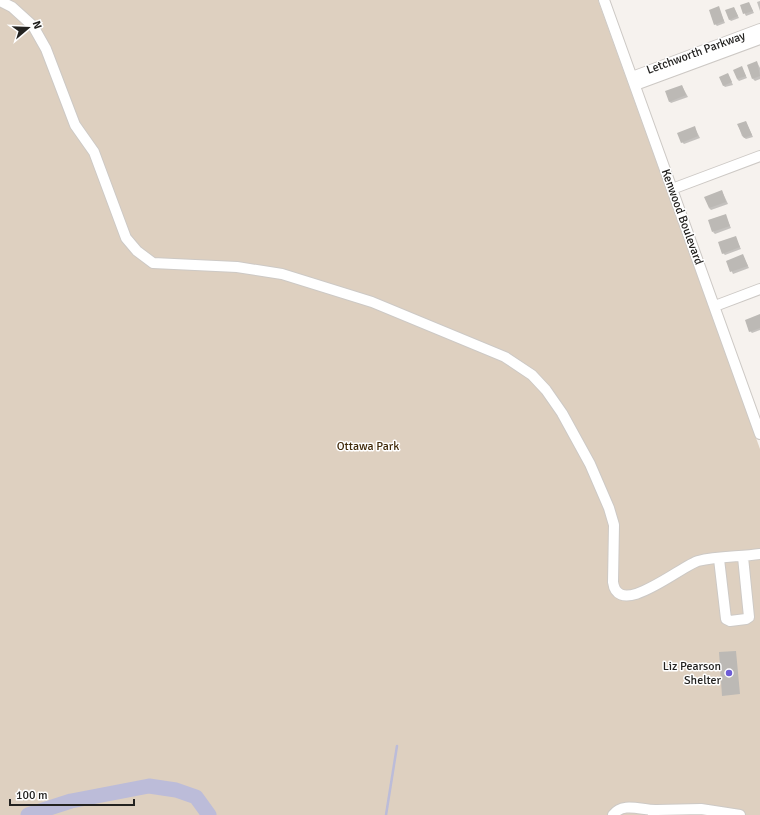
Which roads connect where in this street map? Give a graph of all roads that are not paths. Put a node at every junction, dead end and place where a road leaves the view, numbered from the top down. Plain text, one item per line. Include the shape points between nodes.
1 (604, 0) edge
2 (0, 1) edge
3 (760, 29) edge
4 (760, 39) edge
5 (633, 81) junction
6 (760, 156) edge
7 (672, 189) junction
8 (760, 289) edge
9 (715, 306) junction
10 (760, 432) edge
11 (760, 554) edge
12 (743, 557) junction
13 (719, 559) junction
14 (655, 813) edge
15 (613, 815) edge
16 (740, 815) edge

1 - 5 street, Kenwood Boulevard
2 - 13 street via 12,7 33,26 76,124 94,152 126,238 137,251 153,263 237,267 282,274 372,302 505,357 532,375 546,390 562,413 604,494 614,525 614,591 625,596 640,593 697,561
3 - 5 street, Letchworth Parkway
4 - 5 street, Letchworth Parkway
5 - 7 street, Kenwood Boulevard
6 - 7 street
7 - 9 street, Kenwood Boulevard
8 - 9 street
9 - 10 street, Kenwood Boulevard
11 - 12 street
12 - 13 street
12 - 13 street via 749,617 730,621 726,619
14 - 15 street via 622,808
14 - 16 street via 701,809

